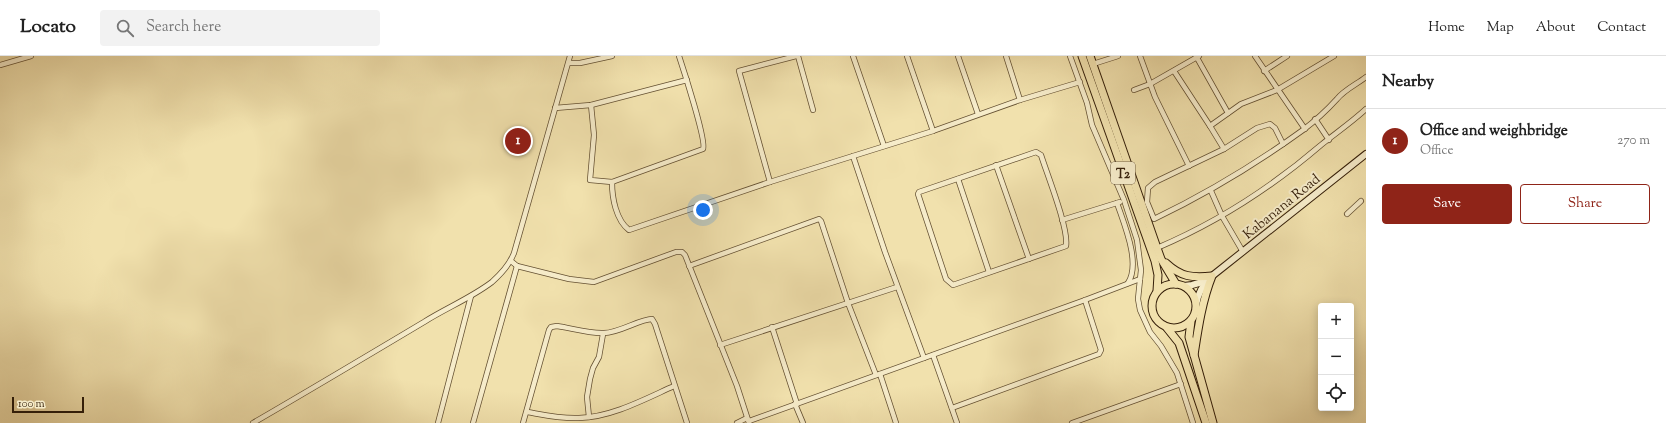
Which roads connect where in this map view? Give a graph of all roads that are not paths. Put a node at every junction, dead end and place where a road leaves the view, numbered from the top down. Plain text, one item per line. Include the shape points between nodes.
1 (31, 56) edge
2 (570, 56) edge
3 (612, 56) edge
4 (678, 56) edge
5 (797, 56) edge
6 (853, 56) edge
7 (907, 56) edge
8 (958, 56) edge
9 (1006, 56) edge
10 (1070, 56) edge
11 (1082, 56) edge
12 (1090, 56) edge
13 (1118, 56) edge
14 (1140, 56) edge
15 (1255, 56) edge
16 (1287, 56) edge
17 (1334, 56) edge
18 (1197, 57) edge
19 (569, 63) junction
20 (1093, 64) junction
21 (0, 65) edge
22 (1174, 71) junction
23 (1264, 71) junction
24 (1366, 77) edge
25 (687, 80) junction
26 (1080, 82) junction
27 (1150, 84) junction
28 (1134, 90) dead end
29 (1277, 90) junction
30 (1020, 100) junction
31 (591, 105) junction
32 (555, 108) junction
33 (1366, 109) edge
34 (813, 110) dead end
35 (1228, 113) junction
36 (978, 114) junction
37 (1315, 119) junction
38 (1210, 126) junction
39 (1304, 129) junction
40 (933, 131) junction
41 (1329, 140) junction
42 (1283, 144) junction
43 (884, 146) junction
44 (1224, 149) junction
45 (1366, 154) edge
46 (853, 156) junction
47 (996, 165) junction
48 (1189, 166) junction
49 (958, 179) junction
50 (612, 182) junction
51 (770, 182) junction
52 (1211, 191) junction
53 (1124, 200) junction
54 (1361, 201) dead end
55 (1117, 203) junction
56 (1347, 214) dead end
57 (1222, 216) junction
58 (1062, 220) junction
59 (1157, 248) junction
60 (1243, 252) junction
61 (1029, 259) junction
62 (1161, 259) junction
63 (511, 261) junction
64 (517, 266) junction
65 (689, 266) junction
66 (989, 272) junction
67 (1210, 278) junction
68 (1140, 279) junction
69 (1128, 283) junction
70 (1180, 285) junction
71 (897, 287) junction
72 (1157, 291) junction
73 (470, 296) junction
74 (1085, 300) junction
75 (848, 303) junction
76 (1196, 304) junction
77 (1191, 321) junction
78 (772, 327) junction
79 (1168, 328) junction
80 (604, 334) junction
81 (720, 345) junction
82 (933, 355) junction
83 (1194, 355) junction
84 (924, 358) junction
85 (878, 374) junction
86 (1181, 384) junction
87 (674, 386) junction
88 (796, 404) junction
89 (952, 408) junction
90 (527, 412) junction
91 (589, 417) junction
92 (748, 421) edge
93 (253, 423) edge
94 (438, 423) edge
95 (473, 423) edge
96 (523, 423) edge
97 (687, 423) edge
98 (737, 423) edge
99 (803, 423) edge
100 (896, 423) edge
101 (957, 423) edge
102 (1072, 423) edge
103 (1193, 423) edge
104 (1206, 423) edge
105 (1213, 423) edge

1 - 21 street
2 - 19 street
3 - 19 street
4 - 25 street
5 - 34 street
5 - 51 street via 739,71
6 - 43 street
7 - 40 street
8 - 36 street
9 - 30 street
10 - 26 street
11 - 72 main road, T2 via 1154,261 1158,275
12 - 20 main road, T2
13 - 20 street
14 - 27 street
15 - 23 street
16 - 23 street
17 - 29 street
18 - 22 street
18 - 35 street
19 - 32 street
20 - 59 main road, T2
22 - 27 street
22 - 38 street
23 - 29 street
24 - 37 street via 1337,98 1332,106
25 - 31 street
25 - 50 street via 704,147
26 - 30 street
26 - 53 street via 1092,125
27 - 28 street
27 - 48 street
29 - 35 street via 1249,100
29 - 39 street
30 - 36 street
31 - 32 street
31 - 50 street via 594,135 590,180
32 - 63 street
33 - 41 street
35 - 38 street
36 - 40 street
37 - 39 street
37 - 41 street
38 - 44 street
39 - 42 street
40 - 43 street
41 - 57 street via 1285,174
42 - 44 street via 1275,128 1270,124 1257,128
42 - 52 street
43 - 46 street
44 - 48 street
45 - 60 street, Kabanana Road
46 - 51 street
46 - 71 street
47 - 49 street
47 - 58 street via 1036,152 1040,154
47 - 61 street
48 - 52 street via 1148,188 1147,202 1154,219
49 - 66 street
49 - 66 street via 920,190 918,194 946,279 952,285
50 - 51 street via 614,202 629,230
52 - 57 street
53 - 55 street
53 - 68 street via 1137,240
54 - 56 street
55 - 58 street
55 - 69 street via 1131,246 1132,269
57 - 59 street
57 - 60 street
58 - 61 street via 1066,246
59 - 62 main road, T2
60 - 67 street, Kabanana Road
61 - 66 street
62 - 67 main road via 1175,271 1193,278
62 - 70 main road, T2
63 - 64 street
63 - 73 street via 492,281
64 - 65 street via 569,280 594,282 676,252 685,255
64 - 95 street
65 - 75 street via 819,219
65 - 81 street
67 - 70 street via 1200,283
67 - 76 street via 1198,295
67 - 83 main road
68 - 69 street
68 - 86 street via 1140,310
69 - 74 street
70 - 72 main road via 1167,285
70 - 76 main road, T2 via 1192,294
71 - 75 street
71 - 84 street
72 - 79 main road, T2 via 1153,300 1153,314
73 - 93 street
73 - 94 street
74 - 82 street
74 - 89 street via 1099,354
75 - 78 street
75 - 85 street
76 - 77 main road
77 - 79 main road via 1185,326
77 - 83 main road via 1189,337
78 - 81 street
78 - 88 street
79 - 104 main road, T2 via 1184,353
80 - 87 street via 652,319
80 - 90 street via 551,327
80 - 91 street via 599,357 590,379 587,397
81 - 92 street
82 - 84 street
82 - 89 street
83 - 105 main road
84 - 85 street
85 - 88 street
85 - 100 street
86 - 102 street
86 - 103 street
87 - 91 street via 651,398
87 - 97 street
88 - 92 street
88 - 99 street
89 - 101 street
90 - 91 street via 564,418
90 - 96 street
92 - 98 street

